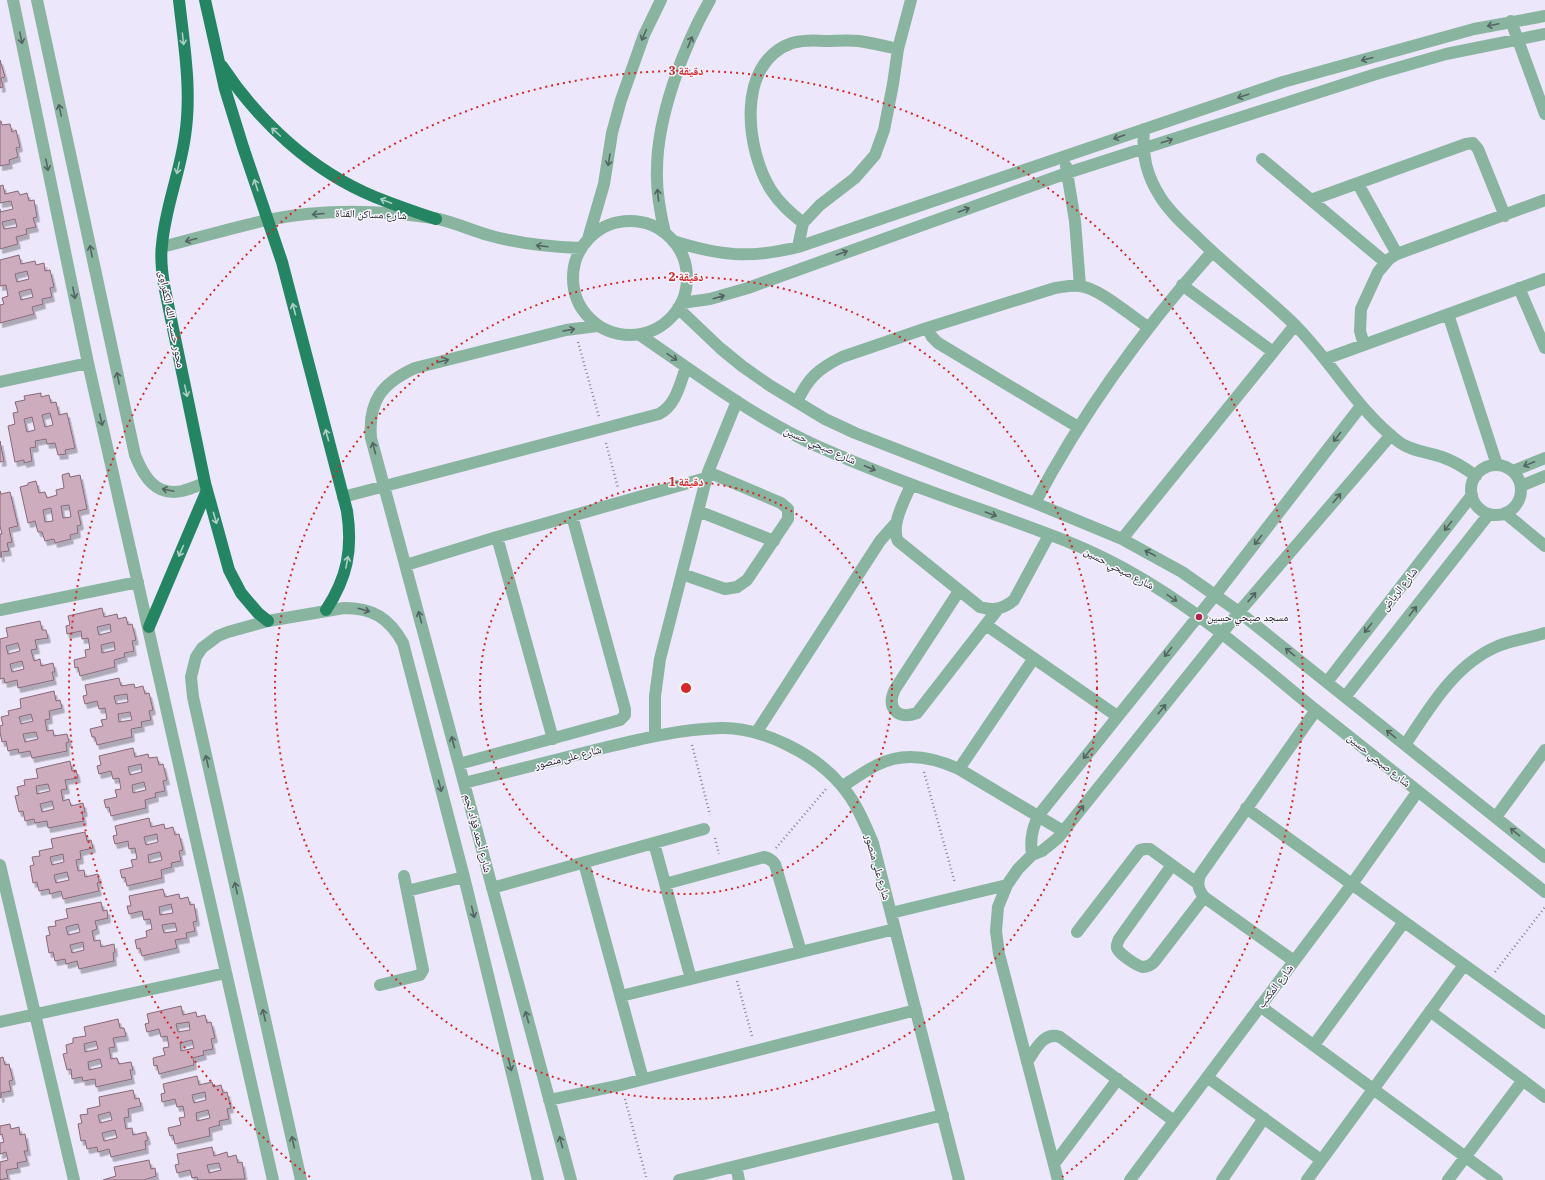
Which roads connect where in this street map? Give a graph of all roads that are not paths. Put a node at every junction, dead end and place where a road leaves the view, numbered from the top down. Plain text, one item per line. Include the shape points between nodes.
1 (13, 0) edge
2 (37, 0) edge
3 (178, 0) edge
4 (205, 0) edge
5 (661, 0) edge
6 (710, 0) edge
7 (911, 0) edge
8 (1545, 16) edge
9 (1511, 21) junction
10 (1545, 34) edge
11 (1517, 39) junction
12 (898, 49) junction
13 (217, 59) junction
14 (1545, 114) edge
15 (1144, 129) junction
16 (1143, 149) junction
17 (1064, 156) junction
18 (1262, 159) dead end
19 (1067, 173) junction
20 (1358, 184) junction
21 (1311, 200) junction
22 (1545, 200) edge
23 (1504, 216) junction
24 (436, 218) junction
25 (268, 220) junction
26 (803, 223) junction
27 (669, 237) junction
28 (584, 244) junction
29 (162, 247) junction
30 (798, 248) junction
31 (1212, 252) junction
32 (1397, 254) junction
33 (1385, 262) junction
34 (1545, 279) edge
35 (1182, 285) junction
36 (1080, 286) junction
37 (1519, 288) junction
38 (680, 306) junction
39 (1448, 314) junction
40 (1295, 325) junction
41 (597, 326) junction
42 (927, 328) junction
43 (1148, 328) junction
44 (640, 335) junction
45 (1364, 345) junction
46 (1545, 348) edge
47 (1273, 352) junction
48 (1325, 359) junction
49 (88, 363) junction
50 (686, 366) junction
51 (0, 382) edge
52 (737, 401) junction
53 (797, 402) junction
54 (1361, 406) junction
55 (1078, 427) junction
56 (1391, 435) junction
57 (1545, 458) edge
58 (1497, 465) junction
59 (1513, 471) junction
60 (707, 475) junction
61 (1476, 476) junction
62 (1545, 476) edge
63 (911, 485) junction
64 (384, 486) junction
65 (1521, 486) junction
66 (206, 487) junction
67 (1472, 495) junction
68 (343, 497) junction
69 (1035, 503) junction
70 (698, 511) junction
71 (1505, 513) junction
72 (1490, 514) junction
73 (572, 516) junction
74 (895, 524) junction
75 (1050, 534) junction
76 (497, 537) junction
77 (1122, 539) junction
78 (774, 541) junction
79 (1545, 546) edge
80 (406, 565) junction
81 (682, 574) junction
82 (138, 582) junction
83 (959, 590) junction
84 (1216, 594) junction
85 (998, 609) junction
86 (0, 610) edge
87 (326, 610) junction
88 (1240, 612) junction
89 (1198, 615) junction
90 (268, 621) junction
91 (986, 625) junction
92 (149, 627) junction
93 (1223, 633) junction
94 (1545, 633) edge
95 (1034, 658) junction
96 (1327, 682) junction
97 (1345, 697) junction
98 (1316, 710) junction
99 (1117, 716) junction
100 (756, 733) junction
101 (655, 735) junction
102 (553, 739) junction
103 (1405, 745) junction
104 (1545, 750) edge
105 (459, 764) junction
106 (959, 769) junction
107 (839, 782) junction
108 (464, 783) junction
109 (1418, 791) junction
110 (1246, 808) junction
111 (1038, 816) junction
112 (1496, 817) junction
113 (710, 827) road end
114 (1063, 831) junction
115 (654, 843) junction
116 (1032, 855) junction
117 (1545, 857) edge
118 (584, 863) junction
119 (0, 865) edge
120 (1172, 865) junction
121 (404, 876) dead end
122 (464, 877) junction
123 (1197, 883) junction
124 (665, 884) junction
125 (1352, 884) junction
126 (1007, 885) junction
127 (492, 888) junction
128 (407, 891) junction
129 (1545, 892) edge
130 (1204, 897) junction
131 (891, 913) junction
132 (1404, 922) junction
133 (895, 929) junction
134 (1077, 932) dead end
135 (801, 952) junction
136 (1294, 961) junction
137 (1464, 965) junction
138 (226, 973) junction
139 (691, 979) junction
140 (380, 985) dead end
141 (621, 996) junction
142 (1260, 1006) junction
143 (916, 1010) junction
144 (1430, 1011) junction
145 (36, 1015) junction
146 (0, 1022) edge
147 (1545, 1022) edge
148 (1314, 1046) junction
149 (1027, 1062) junction
150 (1207, 1076) junction
151 (643, 1079) junction
152 (1118, 1079) junction
153 (1523, 1080) junction
154 (1374, 1089) junction
155 (1545, 1097) edge
156 (549, 1100) junction
157 (943, 1115) junction
158 (1264, 1118) junction
159 (1174, 1121) junction
160 (1465, 1156) junction
161 (1321, 1160) junction
162 (1054, 1164) junction
163 (736, 1166) junction
164 (74, 1180) edge
165 (273, 1180) edge
166 (301, 1180) edge
167 (538, 1180) edge
168 (571, 1180) edge
169 (680, 1180) edge
170 (739, 1180) edge
171 (959, 1180) edge
172 (1058, 1180) edge
173 (1130, 1180) edge
174 (1222, 1180) edge
175 (1307, 1180) edge
176 (1448, 1180) edge
177 (1497, 1180) edge

1 -> 49 street
66 -> 2 street via 180,491 164,490 148,481 135,455
3 -> 29 main road, محور حسب الله الكفراوى via 188,114 185,138 164,226
4 - 13 main road
5 -> 28 street via 644,36 621,100 612,133 604,184
27 -> 6 street via 660,212 657,183 658,146 680,65
7 - 12 street
8 - 9 street
9 - 11 street
9 -> 15 street via 1283,82
10 - 11 street
11 - 14 street
16 -> 11 street via 1411,64
12 - 26 street via 884,130 875,155 855,178 820,205
12 - 26 street via 858,41 809,40 792,43 778,50 758,75 751,94 751,126 759,164 771,190 786,209
24 -> 13 main road via 374,196 321,167 296,149 253,107
25 -> 13 main road via 242,147
15 - 16 street
15 -> 17 street
16 - 19 street
16 - 31 street via 1150,176 1161,198 1176,217
17 - 19 street
17 - 30 street
18 - 21 street
19 - 36 street via 1075,221
38 -> 19 street via 761,284
20 - 21 street
20 - 23 street via 1473,143 1478,149
20 - 32 street
21 - 33 street
22 - 23 street
23 - 32 street
24 -> 25 street, شارع مساكن القناة via 364,212 290,216
28 -> 24 street, شارع مساكن القناة via 544,246 515,242
25 -> 29 street, شارع مساكن القناة
68 -> 25 main road via 282,262
26 - 30 street
27 - 28 street via 655,226 631,221 608,225
27 - 30 street via 705,251 742,255
27 - 38 street via 681,252 685,265 687,278
28 - 41 street via 575,260 572,284 580,308
29 -> 66 main road, محور حسب الله الكفراوى via 164,285
31 - 35 street
31 - 40 street
32 - 33 street
33 - 45 street via 1361,309 1360,331
34 - 37 street
35 - 43 street
35 - 47 street
36 - 42 street via 1055,288
36 - 43 street via 1103,296
37 - 39 street
37 - 46 street
38 - 44 street via 662,326
38 - 53 street via 720,348 769,385
39 - 45 street
39 - 58 street
40 - 47 street
40 - 48 street
41 - 44 street via 617,334
64 -> 41 street via 371,438 370,423 372,408 388,383 415,368 566,330
42 - 53 street via 830,363 810,378
42 - 55 street via 938,343
43 - 55 street
44 -> 50 street, شارع صبحي حسين
45 - 48 street
47 - 77 street
48 - 54 street
49 - 51 street
49 -> 82 street
50 - 52 street, شارع صبحي حسين
50 - 64 street via 675,398 666,410 659,414
52 - 60 street
52 -> 63 street, شارع صبحي حسين via 790,433
53 - 69 street via 855,433
54 - 56 street
54 -> 84 street
55 - 69 street
56 - 61 street via 1400,444 1459,464
88 -> 56 street
57 -> 59 street
58 - 59 street via 1506,466
58 - 61 street via 1489,466
59 - 65 street
60 - 70 street
60 - 73 street
60 - 78 street via 786,505 788,519
61 - 67 street
62 - 65 street
63 - 74 street
63 -> 75 street, شارع صبحي حسين
64 - 68 street
64 - 80 street, شارع أحمد فؤاد نجم
65 - 71 street via 1518,502
66 -> 90 main road, محور حسب الله الكفراوى via 234,582 249,603
66 -> 92 main road
67 - 72 street via 1475,503
67 -> 96 street, شارع الرياض
87 -> 68 main road via 341,584 348,556 349,526
69 - 77 street
70 - 78 street
70 - 81 street
71 - 72 street
71 - 79 street
97 -> 72 street
73 - 76 street
73 - 102 street via 626,712 620,720
74 - 83 street via 895,535 901,545
74 - 100 street via 880,541
75 - 85 street via 1014,600
75 -> 89 street, شارع صبحي حسين via 1125,568
76 - 80 street
76 - 102 street
84 -> 77 street
78 - 81 street via 747,580 737,587 724,589
105 -> 80 street, شارع أحمد فؤاد نجم
81 - 101 street via 657,678
82 - 86 street
82 - 92 street
83 - 85 street via 980,607
83 - 91 street via 894,689 890,698 892,707 899,714 908,716 917,713
84 - 88 street
84 - 89 street
85 - 91 street
87 - 90 street
87 -> 122 street via 356,608 368,611 389,624 403,643
88 - 93 street
96 -> 88 street
89 - 93 street, شارع صبحي حسين
89 -> 99 street
166 -> 90 street via 190,677 196,657 210,641 228,632
91 - 95 street
92 - 138 street
93 - 98 street, شارع صبحي حسين
114 -> 93 street
94 - 103 street via 1499,645 1481,654 1440,692
95 - 99 street
95 - 106 street
96 - 97 street
103 -> 97 street
98 - 109 street, شارع صبحي حسين
98 - 110 street
99 -> 111 street
100 - 101 street, شارع على منصور via 723,728
100 - 107 street, شارع على منصور via 799,750
101 - 108 street, شارع على منصور
102 - 105 street
103 - 112 street
104 - 112 street
105 - 108 street, شارع أحمد فؤاد نجم
106 - 107 street via 943,761 910,757 893,759
106 - 111 street
107 - 131 street, شارع على منصور via 861,813 873,843
108 - 127 street, شارع أحمد فؤاد نجم
109 - 125 street, شارع المكتب
109 - 129 street, شارع صبحي حسين
110 - 123 street
110 - 125 street
111 - 114 street
111 - 116 street via 1031,833
117 -> 112 street
113 - 115 street
114 - 116 street via 1051,845
115 - 118 street
115 - 124 street
116 - 126 street
118 - 127 street
118 - 141 street
119 - 145 street
120 - 123 street
120 - 130 street via 1119,939 1117,948 1120,953 1139,966 1150,966
120 - 134 street via 1150,849 1140,850
121 - 128 street
122 - 128 street
122 -> 167 street
123 - 130 street
124 - 135 street via 764,857 772,860
124 - 139 street
125 - 132 street
125 - 136 street, شارع المكتب
126 - 131 street
126 - 149 street via 998,907 996,931 999,954
156 -> 127 street, شارع أحمد فؤاد نجم
128 - 140 street via 423,970 420,975
130 - 136 street
131 - 133 street, شارع على منصور
132 - 137 street
132 - 148 street
133 - 135 street
133 - 143 street, شارع على منصور
135 - 139 street
136 - 142 street, شارع المكتب
137 - 144 street
137 - 147 street
138 - 145 street
138 - 165 street
139 - 141 street
141 - 151 street
142 - 148 street
142 - 150 street, شارع المكتب
143 - 151 street
143 - 157 street, شارع على منصور
144 - 153 street
144 - 154 street
145 - 146 street
145 - 164 street
148 - 154 street
149 - 152 street via 1044,1038 1054,1035
149 - 162 street
150 - 158 street
150 - 159 street, شارع المكتب
151 - 156 street
152 - 159 street
152 - 162 street
153 - 155 street
153 - 160 street
154 - 160 street
154 - 161 street
168 -> 156 street, شارع أحمد فؤاد نجم
157 - 163 street
157 - 171 street, شارع على منصور
158 - 161 street
158 - 174 street
159 - 173 street, شارع المكتب
160 - 176 street
160 - 177 street
161 - 175 street
162 - 172 street
163 - 169 street
163 - 170 street

